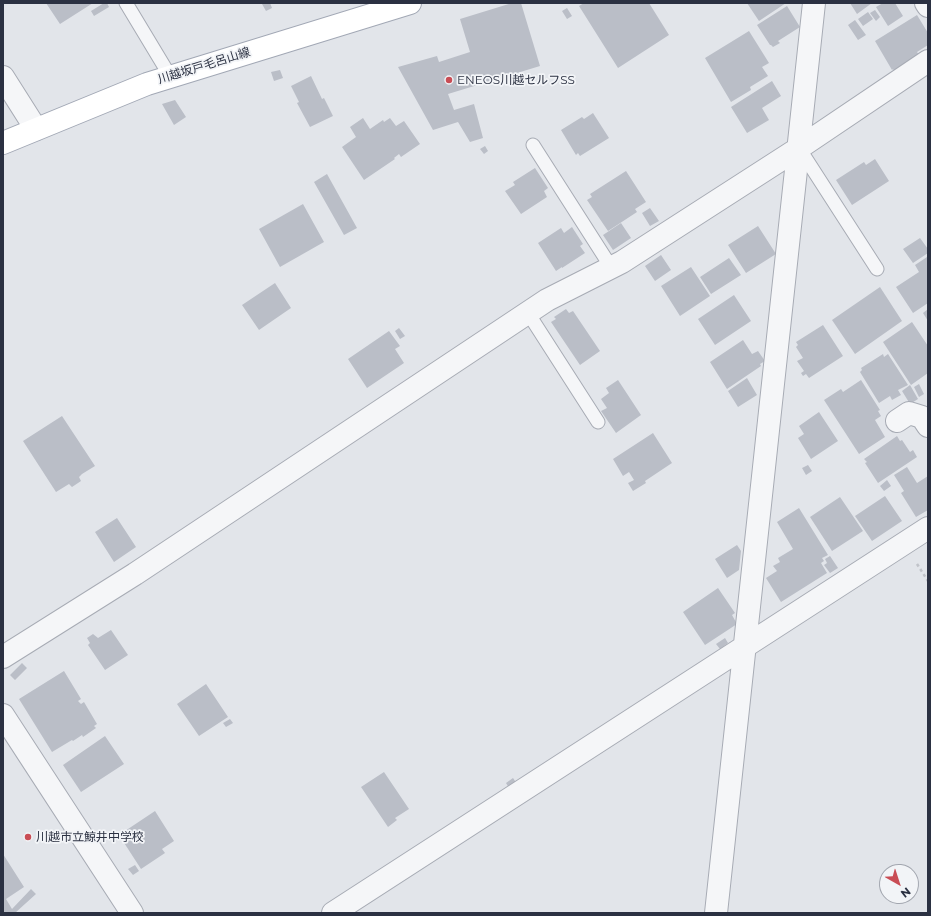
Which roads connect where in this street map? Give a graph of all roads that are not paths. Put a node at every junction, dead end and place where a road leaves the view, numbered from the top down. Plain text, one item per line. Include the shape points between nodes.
1 (126, 3) edge
2 (410, 3) edge
3 (814, 3) edge
4 (926, 3) edge
5 (928, 6) edge
6 (376, 8) edge
7 (928, 61) edge
8 (170, 76) junction
9 (3, 77) edge
10 (36, 129) junction
11 (3, 143) edge
12 (533, 145) dead end
13 (799, 148) junction
14 (611, 267) junction
15 (877, 269) dead end
16 (528, 313) junction
17 (897, 421) dead end
18 (598, 422) dead end
19 (928, 426) edge
20 (928, 528) edge
21 (744, 647) junction
22 (3, 658) edge
23 (3, 715) edge
24 (132, 913) edge
25 (333, 913) edge
26 (716, 913) edge

1 - 8 lane
2 - 6 main road, 川越坂戸毛呂山線
3 - 13 street
4 - 5 street
6 - 8 main road, 川越坂戸毛呂山線
7 - 13 street
8 - 10 main road, 川越坂戸毛呂山線
9 - 10 street
10 - 11 main road, 川越坂戸毛呂山線
12 - 14 lane
13 - 14 street
13 - 15 lane
13 - 21 street
14 - 16 street via 547,300
16 - 18 lane
16 - 22 street via 135,574
17 - 19 street via 909,413 922,417
20 - 21 street
21 - 25 street
21 - 26 street
23 - 24 street

